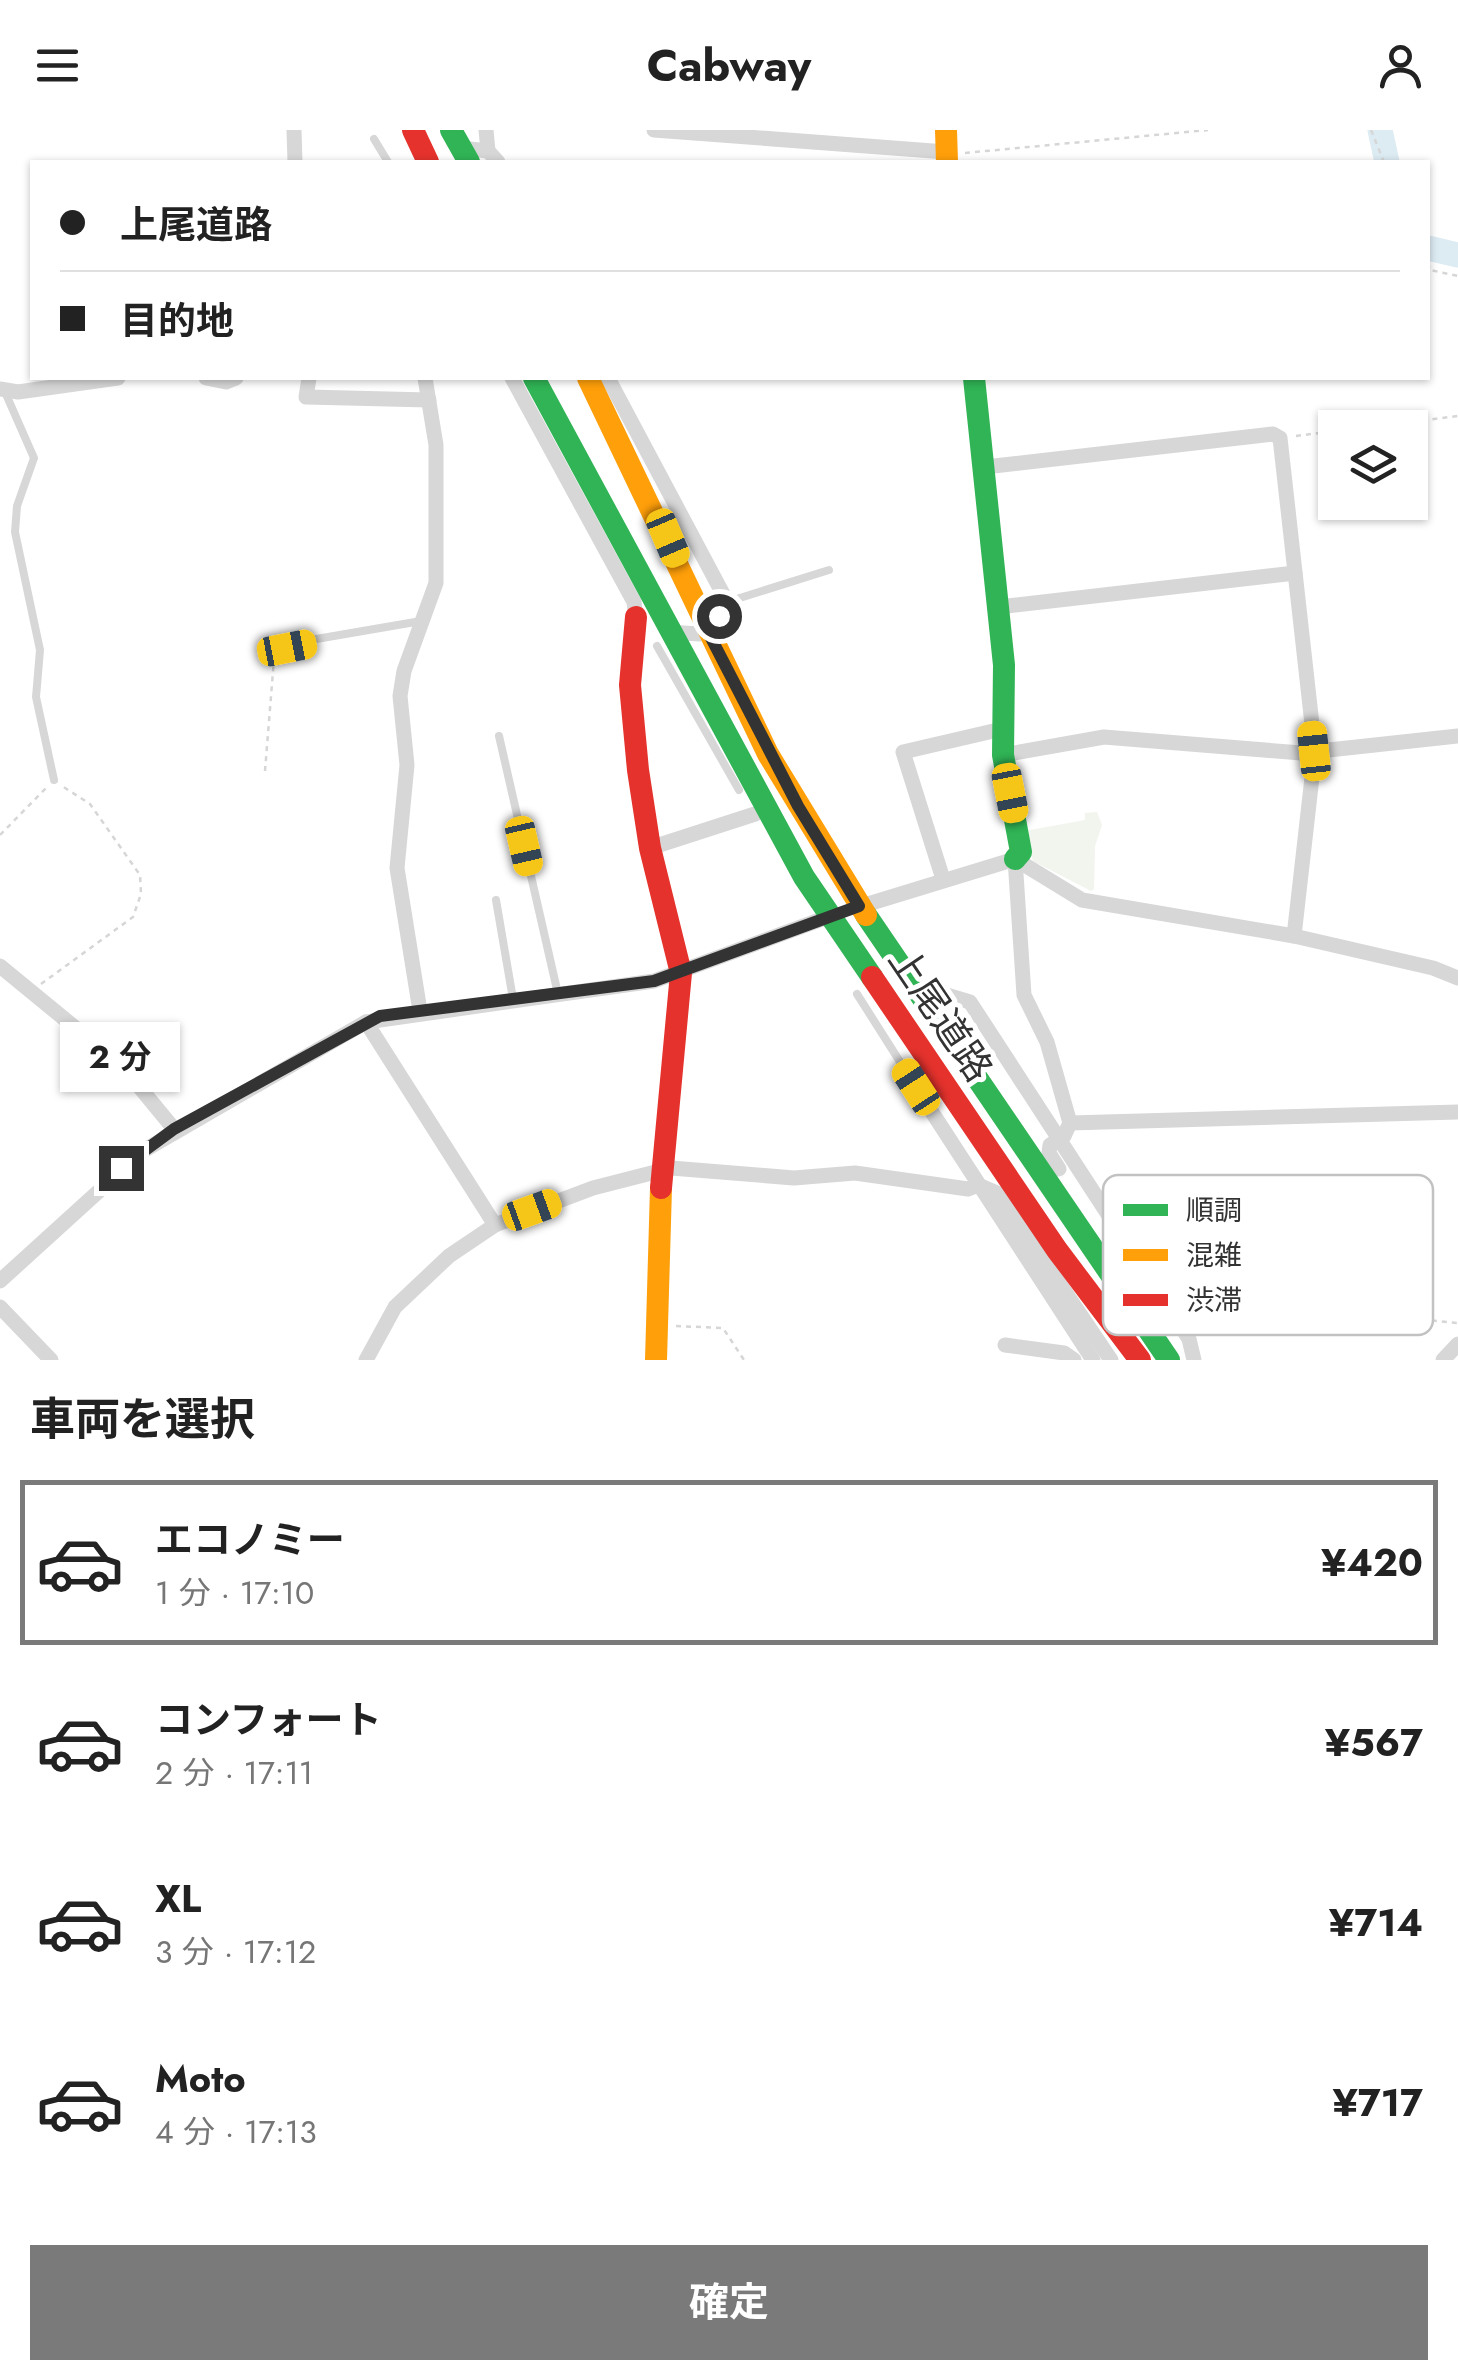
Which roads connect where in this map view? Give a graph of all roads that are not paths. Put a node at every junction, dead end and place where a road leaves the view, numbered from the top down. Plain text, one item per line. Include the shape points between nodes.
1 (294, 130) edge
2 (413, 130) edge
3 (486, 130) edge
4 (654, 130) edge
5 (680, 131) edge
6 (374, 139) dead end
7 (946, 148) edge
8 (473, 151) edge
9 (295, 160) edge
10 (387, 160) edge
11 (427, 160) edge
12 (99, 380) edge
13 (309, 380) edge
14 (425, 380) edge
15 (513, 380) edge
16 (535, 380) edge
17 (589, 380) edge
18 (609, 380) edge
19 (974, 380) edge
20 (2, 390) edge
21 (429, 400) junction
22 (985, 466) junction
23 (829, 570) dead end
24 (1295, 573) junction
25 (722, 604) junction
26 (998, 608) junction
27 (636, 617) joint
28 (425, 620) junction
29 (708, 632) junction
30 (662, 639) junction
31 (264, 648) dead end
32 (1002, 729) junction
33 (499, 736) dead end
34 (1458, 736) edge
35 (1314, 751) junction
36 (1003, 755) junction
37 (54, 780) road end
38 (760, 813) junction
39 (650, 848) junction
40 (1016, 859) junction
41 (942, 880) junction
42 (496, 900) dead end
43 (859, 906) junction
44 (830, 916) junction
45 (1294, 936) junction
46 (0, 966) edge
47 (682, 974) junction
48 (1458, 978) edge
49 (920, 992) junction
50 (558, 994) junction
51 (856, 994) dead end
52 (513, 999) junction
53 (420, 1011) junction
54 (366, 1022) junction
55 (931, 1080) junction
56 (1458, 1112) edge
57 (1070, 1122) junction
58 (174, 1129) junction
59 (1057, 1141) junction
60 (662, 1169) junction
61 (978, 1185) junction
62 (1103, 1210) edge
63 (496, 1225) junction
64 (1103, 1237) edge
65 (1103, 1261) edge
66 (0, 1281) edge
67 (0, 1307) edge
68 (1103, 1311) edge
69 (1121, 1335) edge
70 (1153, 1335) edge
71 (1186, 1335) edge
72 (1458, 1344) edge
73 (1006, 1345) dead end
74 (51, 1360) edge
75 (366, 1360) edge
76 (656, 1360) edge
77 (1074, 1360) edge
78 (1093, 1360) edge
79 (1111, 1360) edge
80 (1140, 1360) edge
81 (1170, 1360) edge
82 (1194, 1360) edge
83 (1443, 1360) edge

1 - 9 street
2 - 11 main road
3 - 8 street
4 - 5 street
5 - 7 street
6 - 10 lane
12 - 20 street
13 - 21 street via 306,396
14 - 21 street
15 - 27 street via 634,602
16 - 30 main road, 上尾道路
17 - 29 main road, 上尾道路
18 - 25 street via 720,584
19 - 22 main road
20 - 37 lane via 34,458 15,532 40,650 36,698
21 - 28 street via 438,536 436,583
22 - 24 street via 1273,434 1280,438
22 - 26 main road
23 - 25 lane
24 - 26 street
24 - 35 street
25 - 29 street
26 - 32 main road
27 - 39 main road via 630,685
28 - 31 lane
28 - 53 street via 400,696 407,765 397,868
29 - 30 street
29 - 43 main road, 上尾道路 via 798,806
30 - 38 main road, 上尾道路
32 - 36 main road
32 - 41 street via 904,752
33 - 50 lane
34 - 35 street
35 - 36 street via 1104,737
35 - 45 street
36 - 40 main road via 1021,852
38 - 39 street
38 - 44 main road, 上尾道路
39 - 47 main road
40 - 41 street
40 - 45 street via 1082,900
40 - 57 street via 1024,995 1047,1042
41 - 43 street
42 - 52 lane
43 - 44 street
43 - 49 main road, 上尾道路
44 - 47 street
44 - 55 main road, 上尾道路
45 - 48 street
46 - 58 street via 123,1067
47 - 50 street
47 - 60 main road
49 - 59 street via 970,1002
49 - 65 main road, 上尾道路
50 - 52 street
51 - 55 lane via 916,1087
52 - 53 street
53 - 54 street
54 - 58 street
54 - 63 street
55 - 61 street via 928,1106
55 - 68 main road, 上尾道路
56 - 57 street
57 - 59 street
58 - 66 street via 100,1186
59 - 62 street
59 - 64 street via 1049,1153
60 - 61 street via 794,1178 855,1173
60 - 63 street
60 - 76 main road
61 - 78 street
61 - 79 street via 1008,1204
63 - 75 street via 412,1287
67 - 74 street
69 - 80 main road, 上尾道路
70 - 81 main road, 上尾道路
71 - 82 street
72 - 83 street
73 - 77 street

